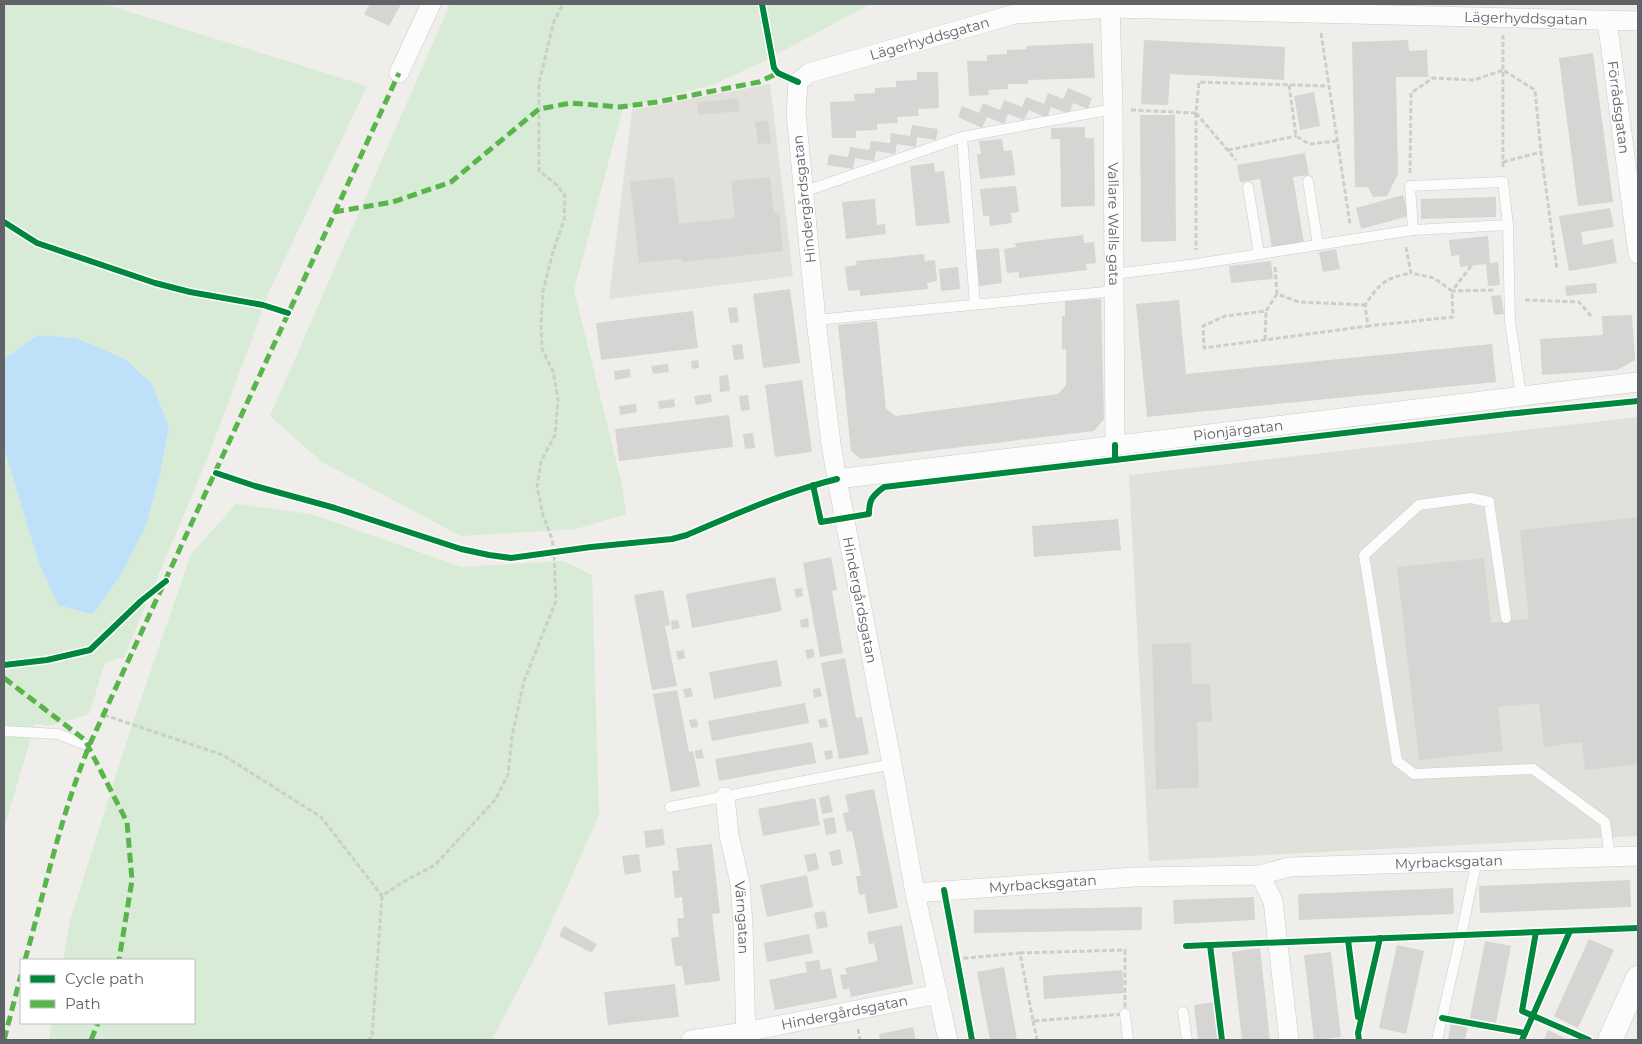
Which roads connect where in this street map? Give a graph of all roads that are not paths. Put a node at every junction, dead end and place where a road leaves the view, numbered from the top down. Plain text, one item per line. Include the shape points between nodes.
1 (431, 4) edge
2 (1110, 6) edge
3 (1607, 20) junction
4 (1638, 21) edge
5 (399, 72) dead end
6 (1113, 110) junction
7 (796, 113) joint
8 (962, 137) junction
9 (1308, 181) dead end
10 (1248, 187) dead end
11 (804, 192) junction
12 (1508, 225) junction
13 (1408, 231) junction
14 (1318, 245) junction
15 (1259, 254) junction
16 (1638, 254) edge
17 (1114, 282) junction
18 (975, 304) junction
19 (816, 320) junction
20 (1638, 382) edge
21 (1522, 396) junction
22 (1115, 445) junction
23 (836, 479) junction
24 (1506, 618) dead end
25 (4, 731) edge
26 (89, 746) dead end
27 (892, 764) junction
28 (725, 797) junction
29 (670, 808) dead end
30 (1610, 856) junction
31 (1638, 856) edge
32 (1477, 860) junction
33 (1260, 875) junction
34 (914, 893) junction
35 (1638, 978) edge
36 (938, 994) junction
37 (1183, 1012) dead end
38 (1125, 1014) road end
39 (745, 1036) edge
40 (691, 1040) edge
41 (948, 1040) edge
42 (1128, 1040) edge
43 (1187, 1040) edge
44 (1289, 1040) edge
45 (1437, 1040) edge
46 (1610, 1040) edge

1 - 5 street
2 - 3 street, Lägerhyddsgatan
2 - 6 street, Vallare Walls gata
2 - 7 street, Lägerhyddsgatan via 1015,14 809,73 798,82
3 - 4 street, Lägerhyddsgatan
3 - 16 street, Förrådsgatan
6 - 8 lane
6 - 17 street, Vallare Walls gata
7 - 11 street, Hindergårdsgatan
8 - 11 lane
8 - 18 lane
9 - 14 lane
10 - 15 lane
11 - 19 street, Hindergårdsgatan
12 - 13 lane
12 - 13 lane via 1503,182 1410,186
12 - 21 lane via 1510,321
13 - 14 lane
14 - 15 lane
15 - 17 lane
17 - 18 lane
17 - 22 street, Vallare Walls gata
18 - 19 lane
19 - 23 street, Hindergårdsgatan
20 - 21 street, Pionjärgatan
21 - 22 street, Pionjärgatan
22 - 23 street, Pionjärgatan
23 - 27 street, Hindergårdsgatan
24 - 30 lane via 1488,502 1471,498 1419,505 1364,555 1397,761 1414,774 1533,769 1605,822
25 - 26 lane via 58,734
27 - 28 lane
27 - 34 street, Hindergårdsgatan
28 - 29 lane
28 - 39 street, Värngatan via 729,835 740,883
30 - 31 street, Myrbacksgatan
30 - 32 street, Myrbacksgatan
32 - 33 street, Myrbacksgatan via 1289,866
32 - 45 lane
33 - 34 street, Myrbacksgatan via 1134,877
33 - 44 street via 1273,900
34 - 36 street, Hindergårdsgatan
35 - 46 street
36 - 39 street, Hindergårdsgatan
36 - 41 street, Hindergårdsgatan
37 - 43 lane
38 - 42 lane
39 - 40 street, Hindergårdsgatan

